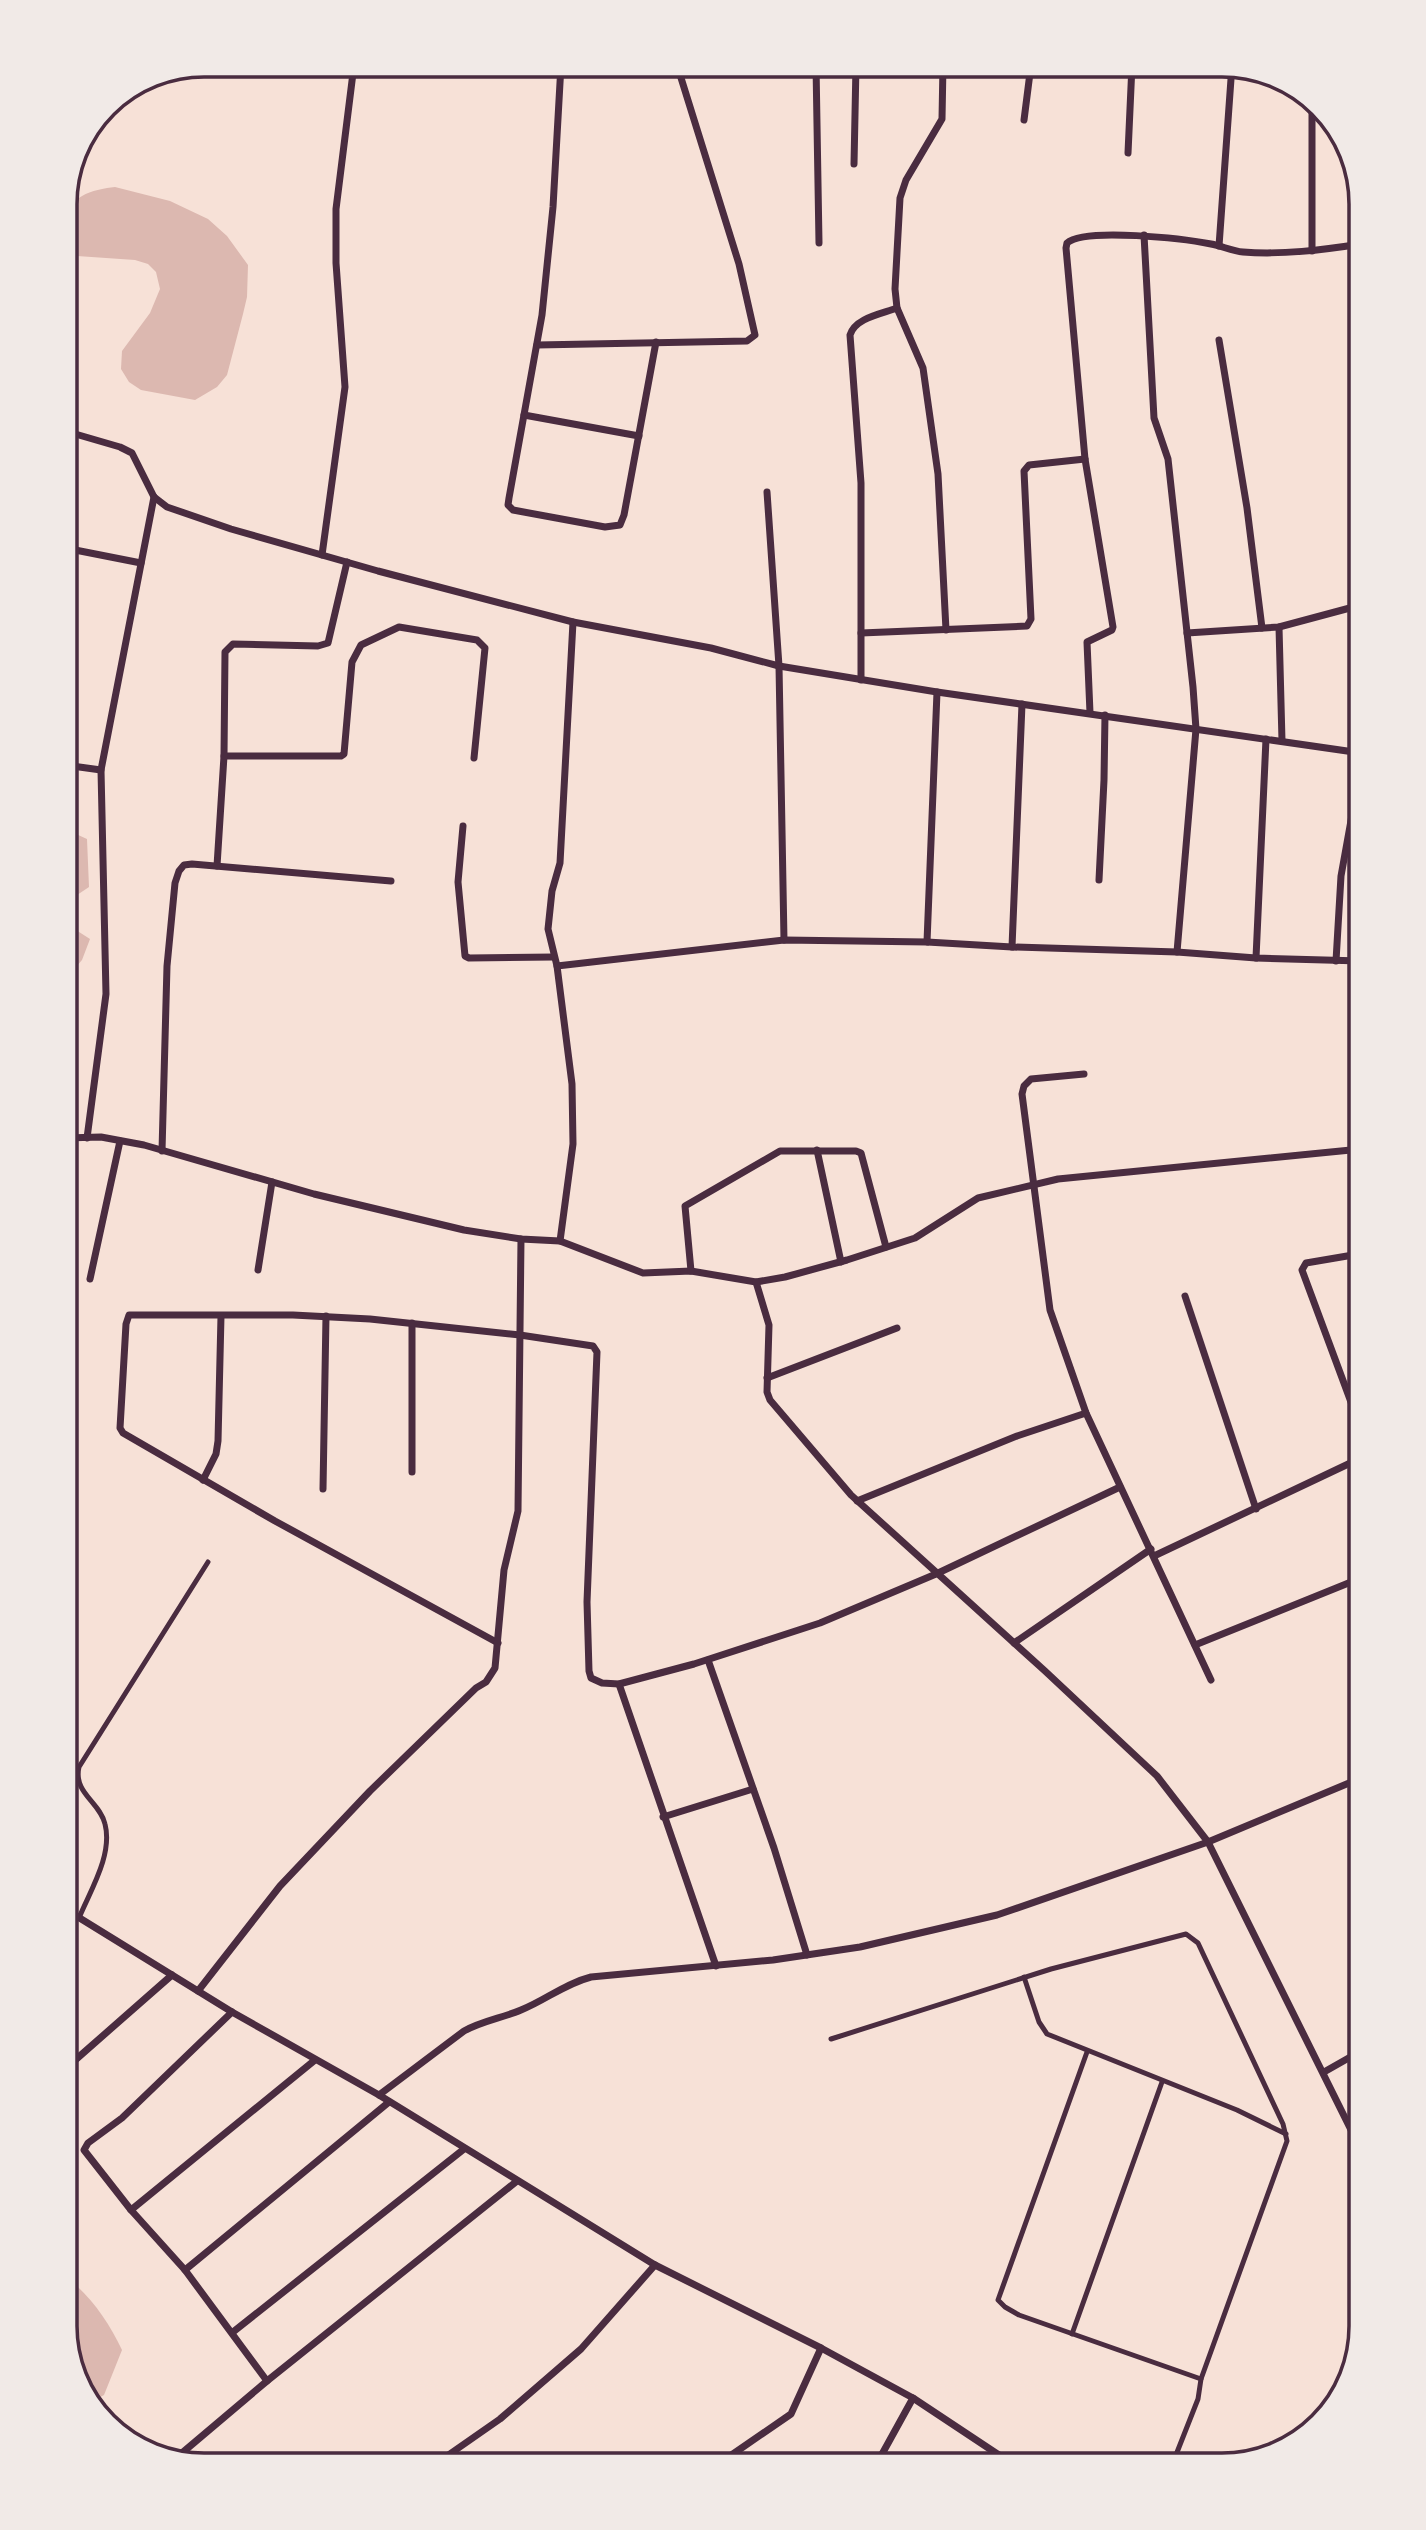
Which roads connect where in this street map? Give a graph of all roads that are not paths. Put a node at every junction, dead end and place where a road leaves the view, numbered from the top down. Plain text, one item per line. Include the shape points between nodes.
1 (352, 77) edge
2 (560, 77) edge
3 (681, 77) edge
4 (816, 77) edge
5 (856, 77) edge
6 (943, 77) edge
7 (1029, 77) edge
8 (1131, 77) edge
9 (1231, 77) edge
10 (1312, 114) edge
11 (1024, 120) dead end
12 (1128, 153) dead end
13 (854, 164) dead end
14 (1144, 235) junction
15 (819, 243) dead end
16 (1219, 246) junction
17 (1349, 246) edge
18 (1312, 251) junction
19 (897, 307) junction
20 (1219, 340) dead end
21 (656, 342) junction
22 (537, 345) junction
23 (524, 415) junction
24 (77, 434) edge
25 (639, 436) junction
26 (1086, 459) junction
27 (767, 492) dead end
28 (154, 497) junction
29 (77, 550) edge
30 (322, 555) junction
31 (347, 562) junction
32 (141, 563) junction
33 (1349, 608) edge
34 (573, 622) junction
35 (1279, 626) junction
36 (1262, 628) junction
37 (946, 630) junction
38 (861, 633) junction
39 (1187, 633) junction
40 (779, 666) junction
41 (861, 680) junction
42 (937, 692) junction
43 (1022, 704) junction
44 (1090, 713) junction
45 (1105, 715) junction
46 (1196, 729) junction
47 (1266, 739) junction
48 (1282, 741) junction
49 (1349, 751) edge
50 (224, 756) junction
51 (474, 758) dead end
52 (77, 767) edge
53 (101, 770) junction
54 (463, 826) dead end
55 (1349, 832) edge
56 (217, 866) junction
57 (1099, 880) dead end
58 (391, 881) dead end
59 (784, 940) junction
60 (927, 942) junction
61 (1012, 947) junction
62 (1177, 952) junction
63 (555, 957) junction
64 (1256, 958) junction
65 (1336, 961) junction
66 (1349, 961) edge
67 (557, 966) junction
68 (1084, 1074) dead end
69 (77, 1138) edge
70 (87, 1138) junction
71 (120, 1141) junction
72 (817, 1150) junction
73 (1349, 1150) edge
74 (162, 1151) junction
75 (272, 1182) junction
76 (1033, 1183) junction
77 (521, 1239) junction
78 (561, 1241) junction
79 (886, 1247) junction
80 (1349, 1256) edge
81 (841, 1262) junction
82 (258, 1270) dead end
83 (691, 1270) junction
84 (90, 1279) dead end
85 (757, 1282) junction
86 (1185, 1296) dead end
87 (221, 1316) junction
88 (326, 1316) junction
89 (412, 1323) junction
90 (897, 1328) dead end
91 (520, 1335) junction
92 (767, 1378) junction
93 (1349, 1397) edge
94 (1086, 1413) junction
95 (1349, 1464) edge
96 (412, 1472) dead end
97 (203, 1480) junction
98 (1120, 1487) junction
99 (323, 1489) dead end
100 (857, 1501) junction
101 (1255, 1509) junction
102 (1153, 1553) junction
103 (208, 1562) dead end
104 (936, 1574) junction
105 (1349, 1583) edge
106 (498, 1643) junction
107 (1014, 1643) junction
108 (1195, 1645) junction
109 (708, 1660) junction
110 (1211, 1680) dead end
111 (619, 1684) junction
112 (1349, 1783) edge
113 (753, 1789) junction
114 (663, 1817) junction
115 (1208, 1842) junction
116 (79, 1918) joint
117 (807, 1955) junction
118 (716, 1966) junction
119 (172, 1975) junction
120 (1024, 1977) junction
121 (198, 1991) junction
122 (232, 2012) junction
123 (831, 2039) dead end
124 (1087, 2052) junction
125 (77, 2058) edge
126 (1349, 2058) edge
127 (315, 2060) junction
128 (1324, 2072) junction
129 (1163, 2081) junction
130 (379, 2095) junction
131 (389, 2102) junction
132 (1349, 2125) edge
133 (1286, 2134) junction
134 (464, 2149) junction
135 (517, 2181) junction
136 (131, 2210) junction
137 (656, 2265) junction
138 (185, 2270) junction
139 (233, 2332) junction
140 (1072, 2333) junction
141 (821, 2347) junction
142 (1200, 2379) junction
143 (267, 2381) junction
144 (913, 2398) junction
145 (184, 2452) edge
146 (451, 2453) edge
147 (734, 2453) edge
148 (883, 2453) edge
149 (996, 2453) edge
150 (1177, 2453) edge

1 - 30 street via 336,209 345,387
2 - 22 street via 553,208
3 - 21 street via 739,264 755,335 747,341
4 - 15 street
5 - 13 street
6 - 19 street via 942,119 900,198
7 - 11 street
8 - 12 street
9 - 16 street
10 - 18 street
14 - 16 street
14 - 26 street via 1077,237 1067,243
14 - 39 street via 1154,418 1168,459
16 - 18 street via 1242,252
17 - 18 street
19 - 37 street via 923,368 938,474
19 - 38 street via 858,322 850,335 861,483
20 - 36 street
21 - 22 street
21 - 25 street
22 - 23 street
23 - 25 street
23 - 25 street via 508,505 520,513 605,527 620,525
24 - 28 street via 132,453
26 - 37 street via 1029,465 1024,471 1030,623
26 - 44 street via 1114,627 1087,642
27 - 40 street
28 - 30 street via 180,512
28 - 32 street
29 - 32 street
30 - 31 street
31 - 34 street
31 - 50 street via 328,643 233,644 225,652
32 - 53 street
33 - 35 street
34 - 40 street
34 - 63 street via 560,863 549,910
35 - 36 street
35 - 48 street
36 - 39 street
37 - 38 street
38 - 41 street
39 - 46 street
40 - 41 street
40 - 59 street
41 - 42 street
42 - 43 street
42 - 60 street
43 - 44 street
43 - 61 street
44 - 45 street
45 - 46 street
45 - 57 street
46 - 47 street
46 - 62 street
47 - 48 street
47 - 64 street
48 - 49 street
50 - 51 street via 344,754 354,655 367,641 399,627 477,640 485,648
50 - 56 street
52 - 53 street
53 - 70 street via 106,994
54 - 63 street via 458,882 465,956
55 - 65 street via 1341,876
56 - 58 street
56 - 74 street via 184,865 175,883 167,966
59 - 60 street
59 - 67 street
60 - 61 street
61 - 62 street
62 - 64 street
63 - 67 street
64 - 65 street
65 - 66 street
67 - 78 street via 572,1084 573,1144
68 - 76 street via 1031,1079 1024,1086
69 - 70 street
70 - 71 street
71 - 74 street
71 - 84 street
72 - 79 street via 861,1153
72 - 81 street
72 - 83 street via 780,1151 687,1204
73 - 76 street
74 - 75 street
75 - 77 street via 464,1230
75 - 82 street
76 - 79 street via 978,1198 915,1238
76 - 94 street via 1050,1310
77 - 78 street
77 - 91 street
78 - 83 street via 643,1273
79 - 81 street
80 - 93 street via 1306,1263 1301,1270
81 - 85 street
83 - 85 street
85 - 92 street via 769,1325
86 - 101 street
87 - 88 street
87 - 97 street via 218,1441
87 - 97 street via 132,1314 126,1319 121,1431
88 - 89 street
88 - 99 street
89 - 91 street
89 - 96 street
90 - 92 street
91 - 106 street via 518,1511 504,1570
91 - 111 street via 596,1348 589,1671 596,1682
92 - 100 street via 771,1400
94 - 98 street
94 - 100 street
95 - 101 street
97 - 106 street
98 - 102 street
98 - 104 street
100 - 104 street
101 - 102 street
102 - 107 street
102 - 108 street
103 - 116 lane via 79,1767 79,1785 103,1819 106,1840 105,1854
104 - 107 street
104 - 109 street via 820,1623
105 - 108 street
106 - 121 street via 495,1668 486,1682 370,1791 280,1886
107 - 115 street via 1157,1776
108 - 110 street
109 - 111 street
109 - 113 street
111 - 114 street
112 - 115 street
113 - 114 street
113 - 117 street
114 - 118 street
115 - 117 street via 997,1915
115 - 128 street
116 - 119 street
117 - 118 street
118 - 130 street via 573,1982 524,2009 464,2031
119 - 121 street
119 - 125 street
120 - 123 lane
120 - 124 lane via 1047,2034
120 - 133 lane via 1192,1936
121 - 122 street
122 - 127 street
122 - 136 street via 122,2118 85,2147 85,2154
124 - 129 lane
124 - 140 lane via 998,2300 1019,2315
126 - 128 street
127 - 130 street
127 - 136 street
128 - 132 street
129 - 133 lane
129 - 140 lane
130 - 131 street
131 - 134 street
131 - 138 street
133 - 142 lane
134 - 135 street
134 - 139 street
135 - 137 street
135 - 143 street
136 - 138 street
137 - 141 street
137 - 146 street via 581,2348 500,2419
138 - 139 street
139 - 143 street
140 - 142 lane
141 - 144 street
141 - 147 street via 791,2414
142 - 150 lane via 1198,2399
143 - 145 street
144 - 148 street
144 - 149 street

